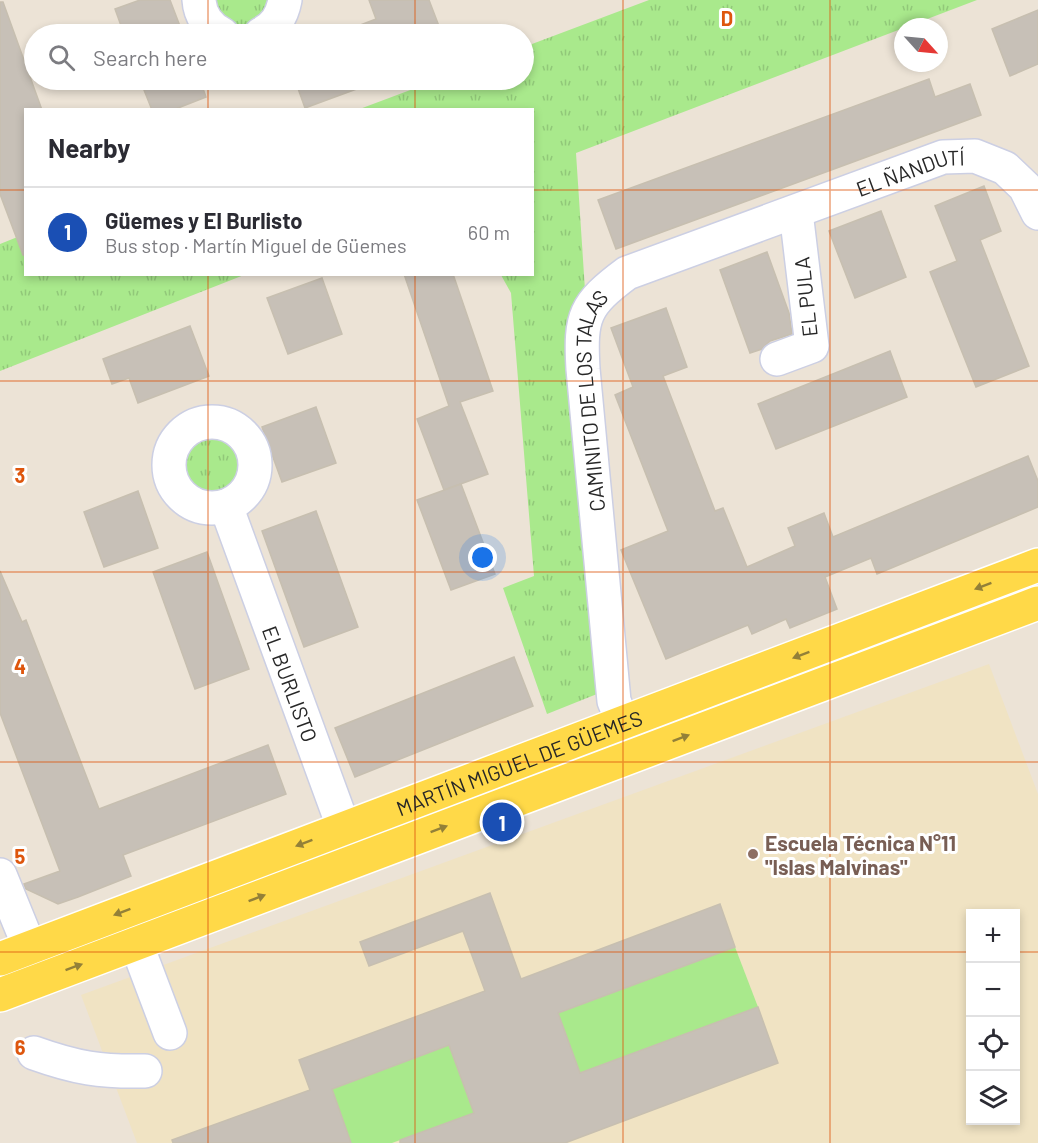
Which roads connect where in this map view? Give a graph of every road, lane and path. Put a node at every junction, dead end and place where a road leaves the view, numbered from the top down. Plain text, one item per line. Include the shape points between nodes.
1 (199, 0) edge
2 (285, 0) edge
3 (208, 24) edge
4 (274, 24) edge
5 (796, 212) junction
6 (1038, 213) edge
7 (777, 359) dead end
8 (226, 506) dead end
9 (1038, 565) edge
10 (1038, 603) edge
11 (623, 723) junction
12 (635, 755) junction
13 (344, 829) junction
14 (355, 861) junction
15 (0, 875) edge
16 (136, 943) junction
17 (15, 953) edge
18 (42, 979) junction
19 (0, 995) edge
20 (170, 1033) dead end
21 (34, 1053) dead end
22 (145, 1071) dead end

1 - 3 street
2 - 4 street
5 - 6 street, EL ÑANDUTÍ via 944,157 975,156 1005,168 1025,187
5 - 7 street, EL PULA via 812,346
5 - 11 street, CAMINITO DE LOS TALAS via 627,273 603,290 586,312 581,340 584,381 614,700
8 - 13 street, EL BURLISTO
9 -> 11 main road, MARTÍN MIGUEL DE GÜEMES
12 -> 10 main road, MARTÍN MIGUEL DE GÜEMES
11 - 12 street, CAMINITO DE LOS TALAS
11 - 13 main road, MARTÍN MIGUEL DE GÜEMES
14 -> 12 main road, MARTÍN MIGUEL DE GÜEMES
13 - 14 street, EL BURLISTO
13 -> 17 main road, MARTÍN MIGUEL DE GÜEMES
16 -> 14 main road, MARTÍN MIGUEL DE GÜEMES
15 - 17 street
18 -> 16 main road, MARTÍN MIGUEL DE GÜEMES
16 - 20 street
17 - 18 street
18 - 19 main road, MARTÍN MIGUEL DE GÜEMES
21 - 22 street via 72,1066 110,1072

